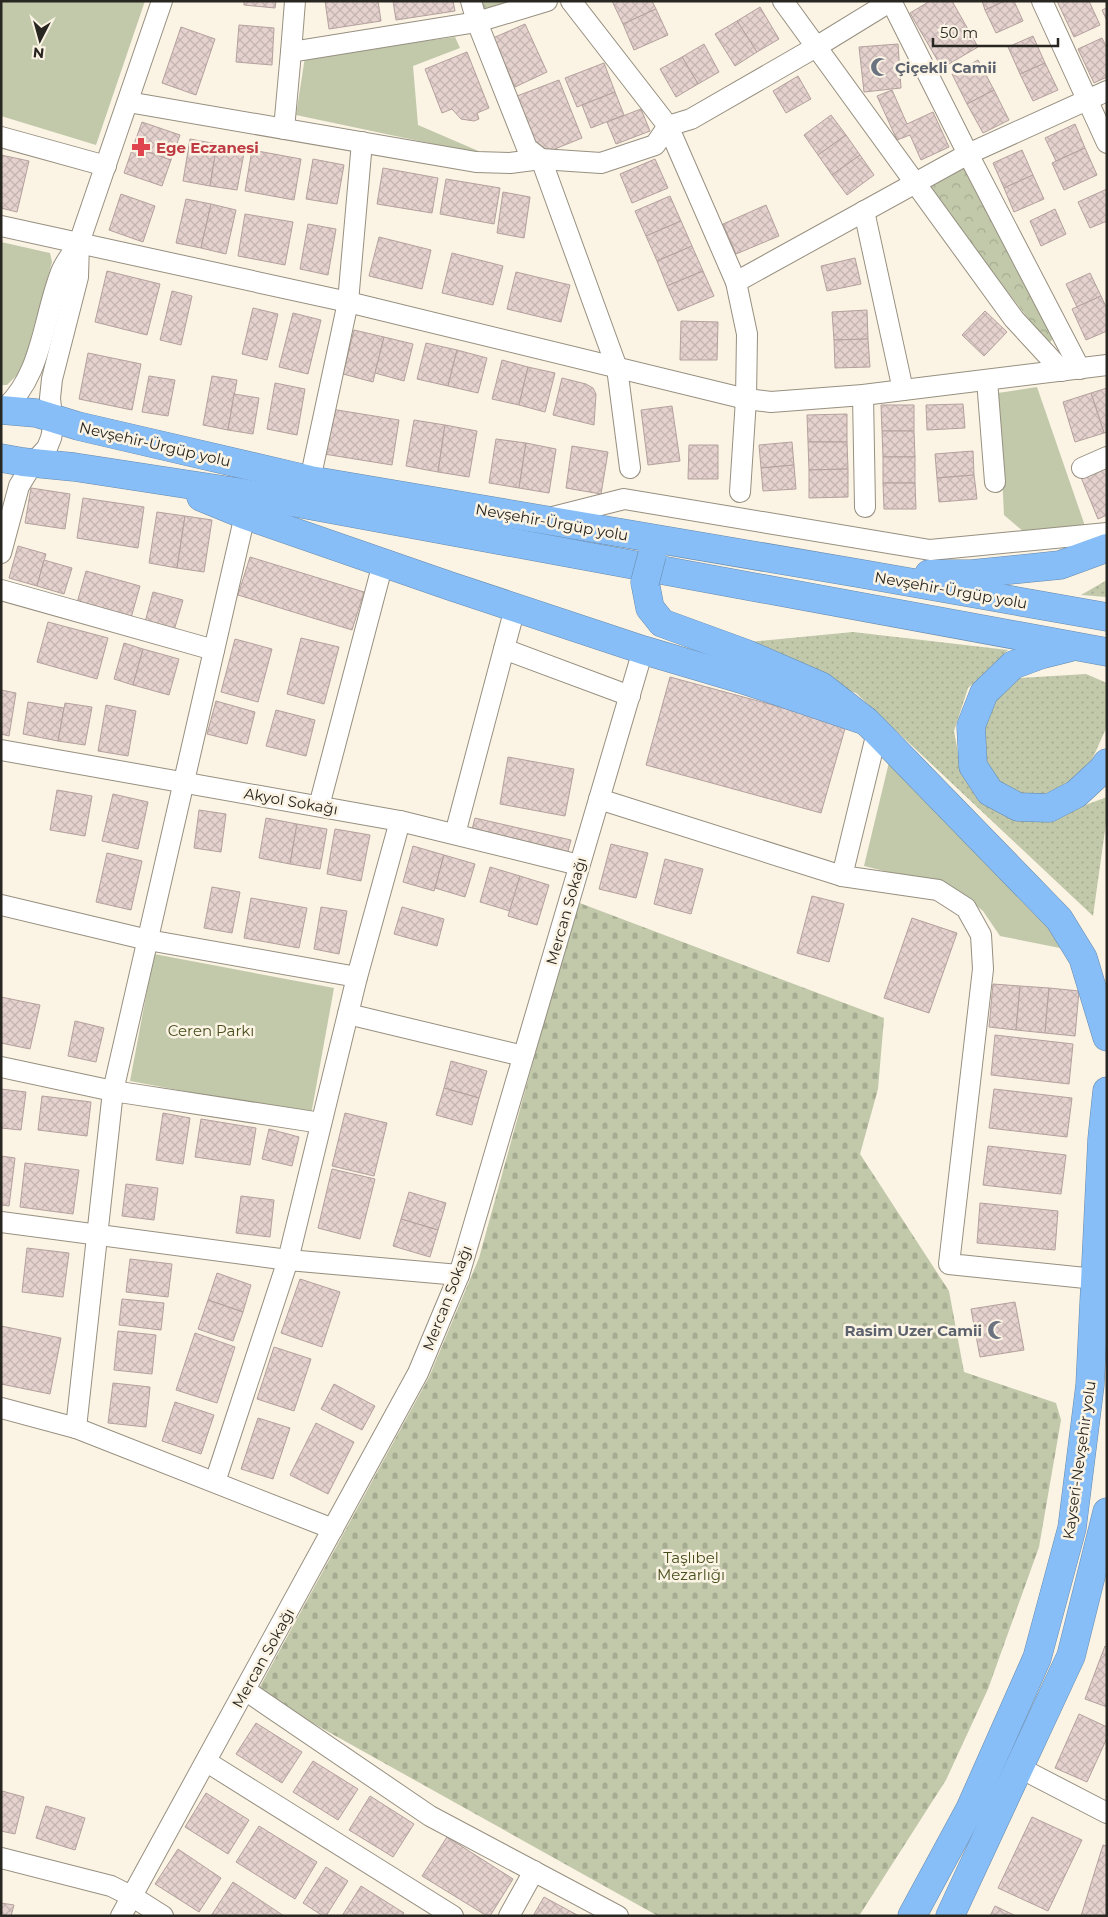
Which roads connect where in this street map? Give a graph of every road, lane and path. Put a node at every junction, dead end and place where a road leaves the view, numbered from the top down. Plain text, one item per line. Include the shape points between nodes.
1 (162, 1) edge
2 (295, 1) edge
3 (471, 1) edge
4 (547, 1) edge
5 (571, 1) edge
6 (783, 1) edge
7 (891, 1) edge
8 (1042, 1) edge
9 (477, 22) junction
10 (816, 47) junction
11 (291, 52) junction
12 (1107, 90) edge
13 (1087, 100) junction
14 (128, 102) junction
15 (668, 126) junction
16 (284, 128) junction
17 (1, 137) edge
18 (362, 142) junction
19 (1107, 143) edge
20 (968, 154) junction
21 (541, 160) junction
22 (106, 166) junction
23 (914, 184) junction
24 (864, 212) junction
25 (1, 226) edge
26 (79, 243) junction
27 (736, 282) junction
28 (348, 302) junction
29 (1107, 366) edge
30 (617, 368) junction
31 (1071, 370) junction
32 (987, 380) junction
33 (903, 390) junction
34 (863, 395) junction
35 (746, 399) junction
36 (2, 411) edge
37 (53, 418) junction
38 (1107, 457) edge
39 (1, 458) edge
40 (33, 463) junction
41 (630, 468) dead end
42 (1082, 468) dead end
43 (162, 480) junction
44 (310, 480) junction
45 (995, 482) dead end
46 (740, 492) dead end
47 (865, 507) dead end
48 (245, 515) junction
49 (540, 520) junction
50 (1107, 533) edge
51 (1107, 548) edge
52 (661, 549) junction
53 (1, 553) edge
54 (383, 563) junction
55 (863, 574) junction
56 (1, 590) edge
57 (515, 608) junction
58 (1107, 617) edge
59 (1074, 647) junction
60 (504, 649) junction
61 (214, 650) junction
62 (643, 650) junction
63 (1107, 652) edge
64 (630, 696) junction
65 (872, 726) junction
66 (1, 750) edge
67 (1107, 763) edge
68 (184, 782) junction
69 (599, 799) junction
70 (319, 806) junction
71 (400, 821) junction
72 (455, 834) junction
73 (579, 865) junction
74 (842, 876) junction
75 (1, 905) edge
76 (148, 940) junction
77 (357, 977) junction
78 (348, 1014) junction
79 (1107, 1037) edge
80 (523, 1056) junction
81 (1, 1067) edge
82 (113, 1091) junction
83 (1107, 1091) edge
84 (321, 1123) junction
85 (1, 1222) edge
86 (96, 1235) junction
87 (288, 1260) junction
88 (458, 1275) junction
89 (1095, 1279) junction
90 (1, 1408) edge
91 (76, 1428) junction
92 (214, 1482) junction
93 (1106, 1518) edge
94 (333, 1529) junction
95 (245, 1690) junction
96 (206, 1762) junction
97 (1020, 1768) junction
98 (1107, 1813) edge
99 (1, 1858) edge
100 (534, 1871) junction
101 (133, 1897) junction
102 (121, 1916) edge
103 (162, 1916) edge
104 (453, 1916) edge
105 (509, 1916) edge
106 (618, 1916) edge
107 (912, 1916) edge
108 (950, 1916) edge

1 - 14 street
2 - 11 street
3 - 9 street
4 - 9 street
5 - 15 street
6 - 10 street
7 - 10 street
7 - 20 street
8 - 13 street
9 - 11 street
9 - 21 street via 527,148
10 - 15 street via 691,119
10 - 23 street
11 - 16 street
12 - 13 street
13 - 19 street
13 - 20 street
14 - 16 street
14 - 22 street
15 - 21 street via 655,145 601,163
15 - 27 street
16 - 18 street
17 - 22 street
18 - 21 street via 476,162
18 - 28 street
20 - 23 street
20 - 31 street
21 - 30 street
22 - 26 street
23 - 24 street
23 - 31 street via 1014,320
24 - 27 street
24 - 33 street
25 - 26 street
26 - 28 street
26 - 36 street via 61,270 31,373 19,395
26 - 37 street via 78,277 52,379
27 - 35 street via 747,334
28 - 30 street
28 - 44 street
29 - 31 street
30 - 35 street
30 - 41 street
31 - 32 street
32 - 33 street
32 - 45 street
33 - 34 street
34 - 35 street via 771,402
34 - 47 street
35 - 46 street
36 - 37 highway, Nevşehir-Ürgüp yolu via 36,413
37 - 40 street via 47,448
37 - 44 highway, Nevşehir-Ürgüp yolu
38 - 42 street
39 - 40 highway, Nevşehir-Ürgüp yolu
40 - 43 highway, Nevşehir-Ürgüp yolu
40 - 53 street via 19,486
43 - 48 highway
43 - 59 highway, Nevşehir-Ürgüp yolu
44 - 49 highway, Nevşehir-Ürgüp yolu
48 - 54 highway
48 - 61 street
49 - 50 street via 624,499 930,550
49 - 52 highway, Nevşehir-Ürgüp yolu
51 - 55 highway via 1060,565 972,574
52 - 55 highway, Nevşehir-Ürgüp yolu
52 - 65 highway, bridge via 645,582 650,608 662,623 821,686
54 - 57 highway
54 - 70 street
55 - 58 highway, Nevşehir-Ürgüp yolu
56 - 61 street
57 - 60 street
57 - 62 highway
59 - 63 highway, Nevşehir-Ürgüp yolu
59 - 67 highway via 1013,665 984,693 971,726 974,766 990,792 1018,807 1049,808 1076,794
60 - 64 street
60 - 72 street
61 - 68 street
62 - 64 street, Mercan Sokağı
62 - 65 highway via 741,679
64 - 69 street, Mercan Sokağı
65 - 74 street
65 - 79 highway via 1059,919 1083,958
66 - 68 street, Akyol Sokağı
68 - 70 street, Akyol Sokağı
68 - 76 street
69 - 73 street, Mercan Sokağı
69 - 74 street
70 - 71 street, Akyol Sokağı
71 - 72 street, Akyol Sokağı
71 - 77 street
72 - 73 street, Akyol Sokağı
73 - 80 street, Mercan Sokağı
74 - 89 street via 938,890 966,908 981,935 983,969 949,1264
75 - 76 street
76 - 77 street
76 - 82 street
77 - 78 street
78 - 80 street
78 - 84 street
80 - 88 street, Mercan Sokağı
81 - 82 street
82 - 84 street
82 - 86 street
83 - 89 highway, Kayseri-Nevşehir yolu
84 - 87 street
85 - 86 street
86 - 87 street
86 - 91 street
87 - 88 street
87 - 92 street
88 - 94 street, Mercan Sokağı via 418,1373
89 - 107 highway, Kayseri-Nevşehir yolu via 1090,1385 1072,1528 1036,1658 970,1809
90 - 91 street
91 - 92 street
92 - 94 street
93 - 97 highway via 1072,1656
94 - 95 street, Mercan Sokağı
95 - 96 street, Mercan Sokağı
95 - 100 street via 430,1816
96 - 101 street, Mercan Sokağı
96 - 104 street
97 - 98 street
97 - 108 highway
99 - 101 street via 111,1886
100 - 105 street
100 - 106 street
101 - 102 street, Mercan Sokağı
101 - 103 street

